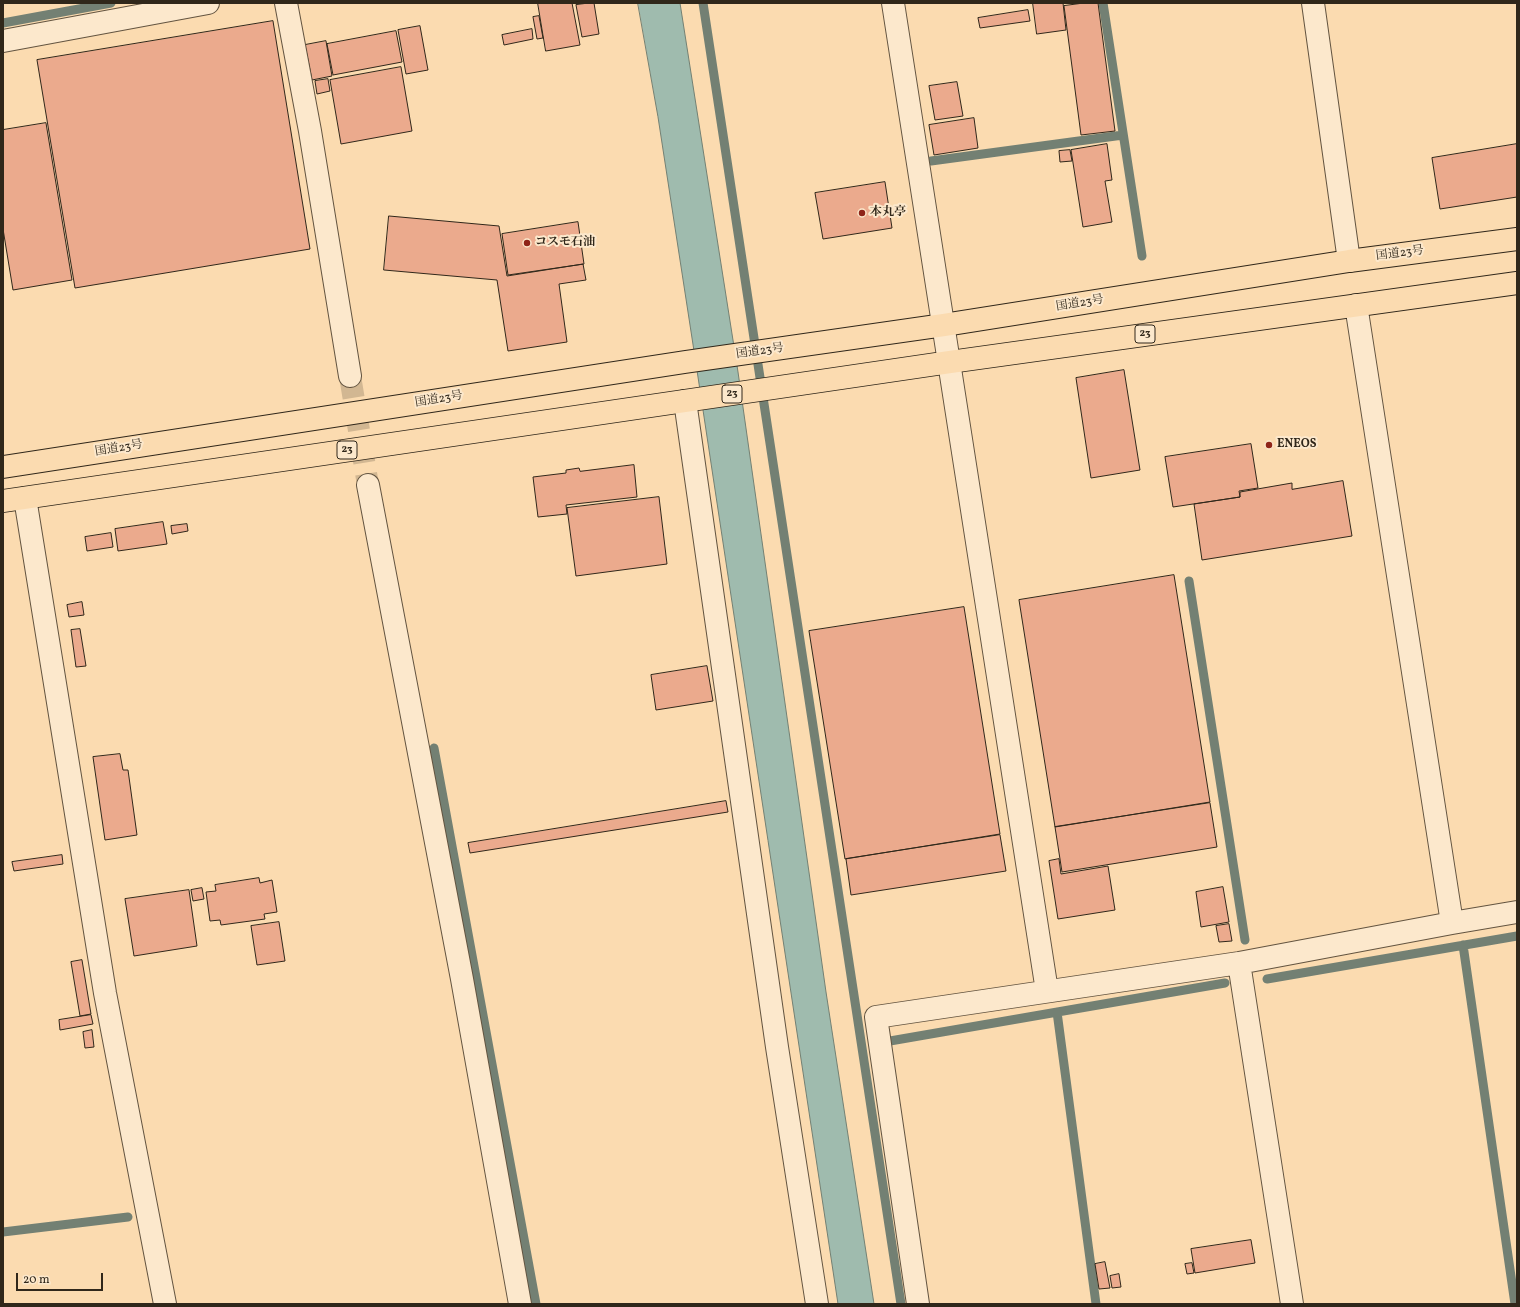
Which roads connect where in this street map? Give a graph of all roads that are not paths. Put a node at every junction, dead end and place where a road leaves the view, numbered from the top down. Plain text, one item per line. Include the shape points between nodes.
1 (208, 3) edge
2 (286, 3) edge
3 (893, 3) edge
4 (1313, 3) edge
5 (3, 42) edge
6 (1517, 239) edge
7 (1349, 261) junction
8 (1517, 282) edge
9 (1356, 305) junction
10 (944, 325) junction
11 (950, 362) junction
12 (350, 376) tunnel mouth
13 (687, 400) junction
14 (3, 467) edge
15 (368, 485) tunnel mouth
16 (25, 498) junction
17 (3, 501) edge
18 (1517, 912) edge
19 (1452, 923) junction
20 (1239, 963) junction
21 (1047, 992) junction
22 (164, 1304) edge
23 (520, 1304) edge
24 (817, 1304) edge
25 (918, 1304) edge
26 (1292, 1304) edge

1 - 5 street
2 - 12 street
3 - 10 street
4 - 7 street
6 - 7 highway, 国道23号
7 - 10 highway, 国道23号
8 - 9 highway, 23
9 - 11 highway, 23
9 - 19 street
10 - 11 street
10 - 14 highway, 国道23号 via 685,362
11 - 13 highway, 23
11 - 21 street
13 - 16 highway, 23
13 - 24 street via 777,1047
15 - 23 street via 462,979
16 - 17 highway, 23
16 - 22 street via 105,993
18 - 19 street
19 - 20 street
20 - 21 street
20 - 26 street
21 - 25 street via 876,1017

